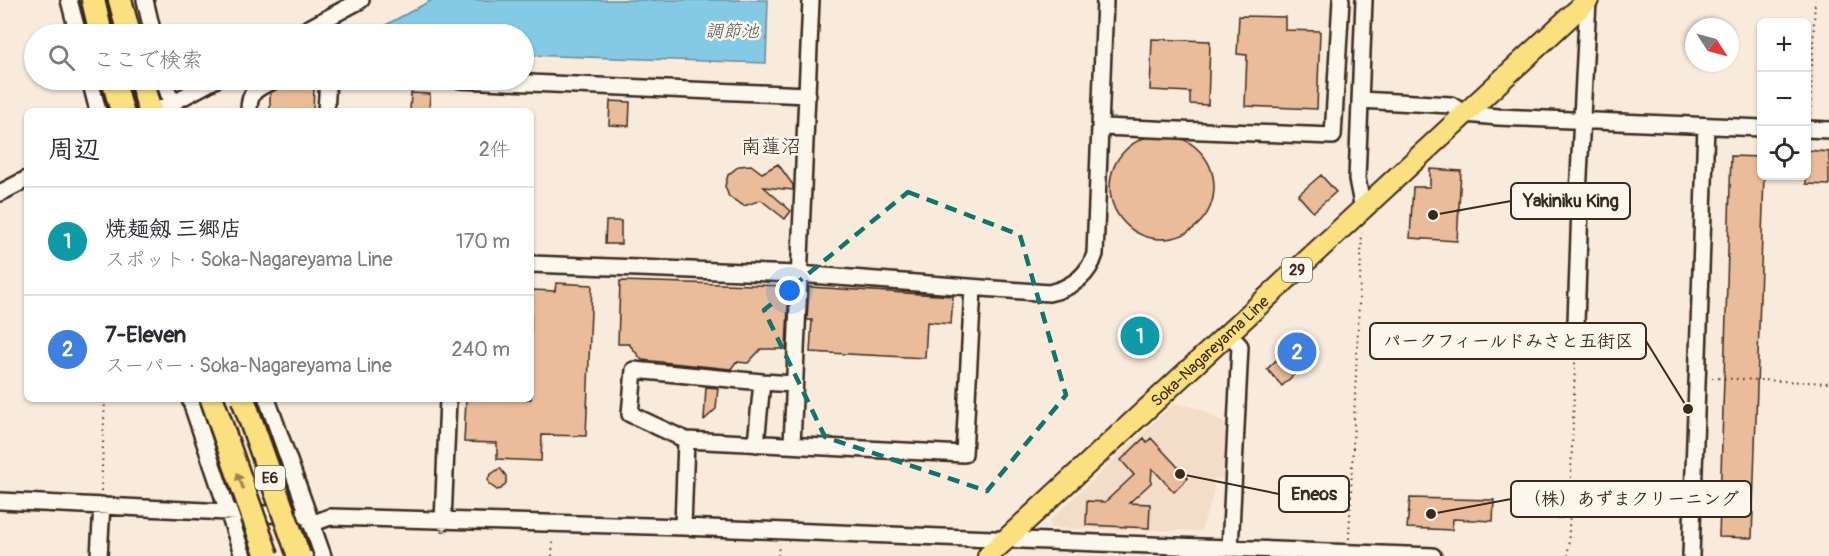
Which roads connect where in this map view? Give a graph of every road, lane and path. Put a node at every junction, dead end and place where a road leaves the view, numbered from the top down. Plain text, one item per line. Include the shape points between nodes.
1 (69, 0) edge
2 (93, 0) edge
3 (120, 0) edge
4 (145, 0) edge
5 (361, 0) edge
6 (811, 0) edge
7 (1105, 0) edge
8 (1341, 0) edge
9 (1364, 0) edge
10 (1588, 0) edge
11 (1815, 0) edge
12 (345, 4) edge
13 (75, 24) edge
14 (99, 24) edge
15 (126, 24) edge
16 (151, 24) edge
17 (314, 24) edge
18 (534, 83) edge
19 (93, 90) edge
20 (116, 90) edge
21 (144, 90) edge
22 (167, 90) edge
23 (199, 90) edge
24 (254, 90) edge
25 (327, 90) edge
26 (808, 95) junction
27 (1360, 100) junction
28 (173, 107) edge
29 (97, 108) edge
30 (121, 108) edge
31 (149, 108) edge
32 (249, 108) edge
33 (326, 108) edge
34 (1466, 114) junction
35 (1583, 122) junction
36 (1706, 126) junction
37 (1808, 126) edge
38 (1102, 127) junction
39 (1757, 128) edge
40 (1811, 129) edge
41 (1829, 130) edge
42 (24, 181) edge
43 (0, 193) edge
44 (1363, 208) junction
45 (534, 264) edge
46 (798, 274) junction
47 (973, 288) junction
48 (1576, 323) joint
49 (1229, 334) junction
50 (1697, 378) junction
51 (762, 382) junction
52 (1829, 383) edge
53 (794, 384) junction
54 (105, 402) edge
55 (191, 402) edge
56 (213, 402) edge
57 (244, 402) edge
58 (268, 402) edge
59 (448, 402) edge
60 (686, 440) junction
61 (756, 444) junction
62 (792, 445) junction
63 (101, 488) dead end
64 (0, 501) edge
65 (102, 505) junction
66 (229, 513) junction
67 (310, 520) junction
68 (442, 522) junction
69 (554, 524) junction
70 (683, 527) junction
71 (1005, 546) edge
72 (1230, 549) junction
73 (1348, 553) junction
74 (1365, 555) edge
75 (99, 556) edge
76 (243, 556) edge
77 (267, 556) edge
78 (299, 556) edge
79 (323, 556) edge
80 (552, 556) edge
81 (988, 556) edge
82 (1433, 556) edge
83 (1568, 556) edge
84 (1691, 556) edge

1 - 13 street
2 - 14 highway
3 - 15 highway
4 - 16 street
5 - 12 street
6 - 26 street
7 - 38 street
8 - 38 street via 1333,136
9 - 27 street
10 - 34 main road, Soka-Nagareyama Line / 29
10 - 35 street
11 - 37 path
12 - 17 street
18 - 26 street
19 - 29 street
20 - 30 highway
21 - 31 highway
22 - 28 street
23 - 28 street
24 - 32 street
25 - 33 street
26 - 46 street
27 - 34 street via 1451,105
27 - 44 street via 1357,179
34 - 35 street
34 - 44 main road, Soka-Nagareyama Line / 29
35 - 36 street
35 - 48 street
36 - 39 street
36 - 50 street
38 - 47 street via 1092,265 1070,286 1049,293
40 - 41 street
42 - 43 street
44 - 49 main road, Soka-Nagareyama Line / 29
44 - 73 path
45 - 46 street
46 - 47 street
46 - 53 street
47 - 62 street via 964,454
48 - 83 path
49 - 71 main road, Soka-Nagareyama Line / 29
49 - 72 street via 1240,346
50 - 52 path
50 - 84 street
51 - 53 street
51 - 60 street via 634,369 630,414
51 - 61 street
53 - 62 street
54 - 63 path
55 - 66 street
77 -> 56 highway, E6, bridge
57 - 78 highway, E6, bridge
58 - 67 street
59 - 68 street
60 - 61 street
60 - 70 street
61 - 62 street
64 - 65 street
65 - 66 street
65 - 75 street
66 - 67 street
66 - 76 street
67 - 68 street via 326,517
67 - 79 street
68 - 69 street
69 - 70 street
69 - 80 path
70 - 71 street
71 - 72 street
71 - 81 main road, Soka-Nagareyama Line / 29
72 - 73 street
73 - 74 street
74 - 82 street

